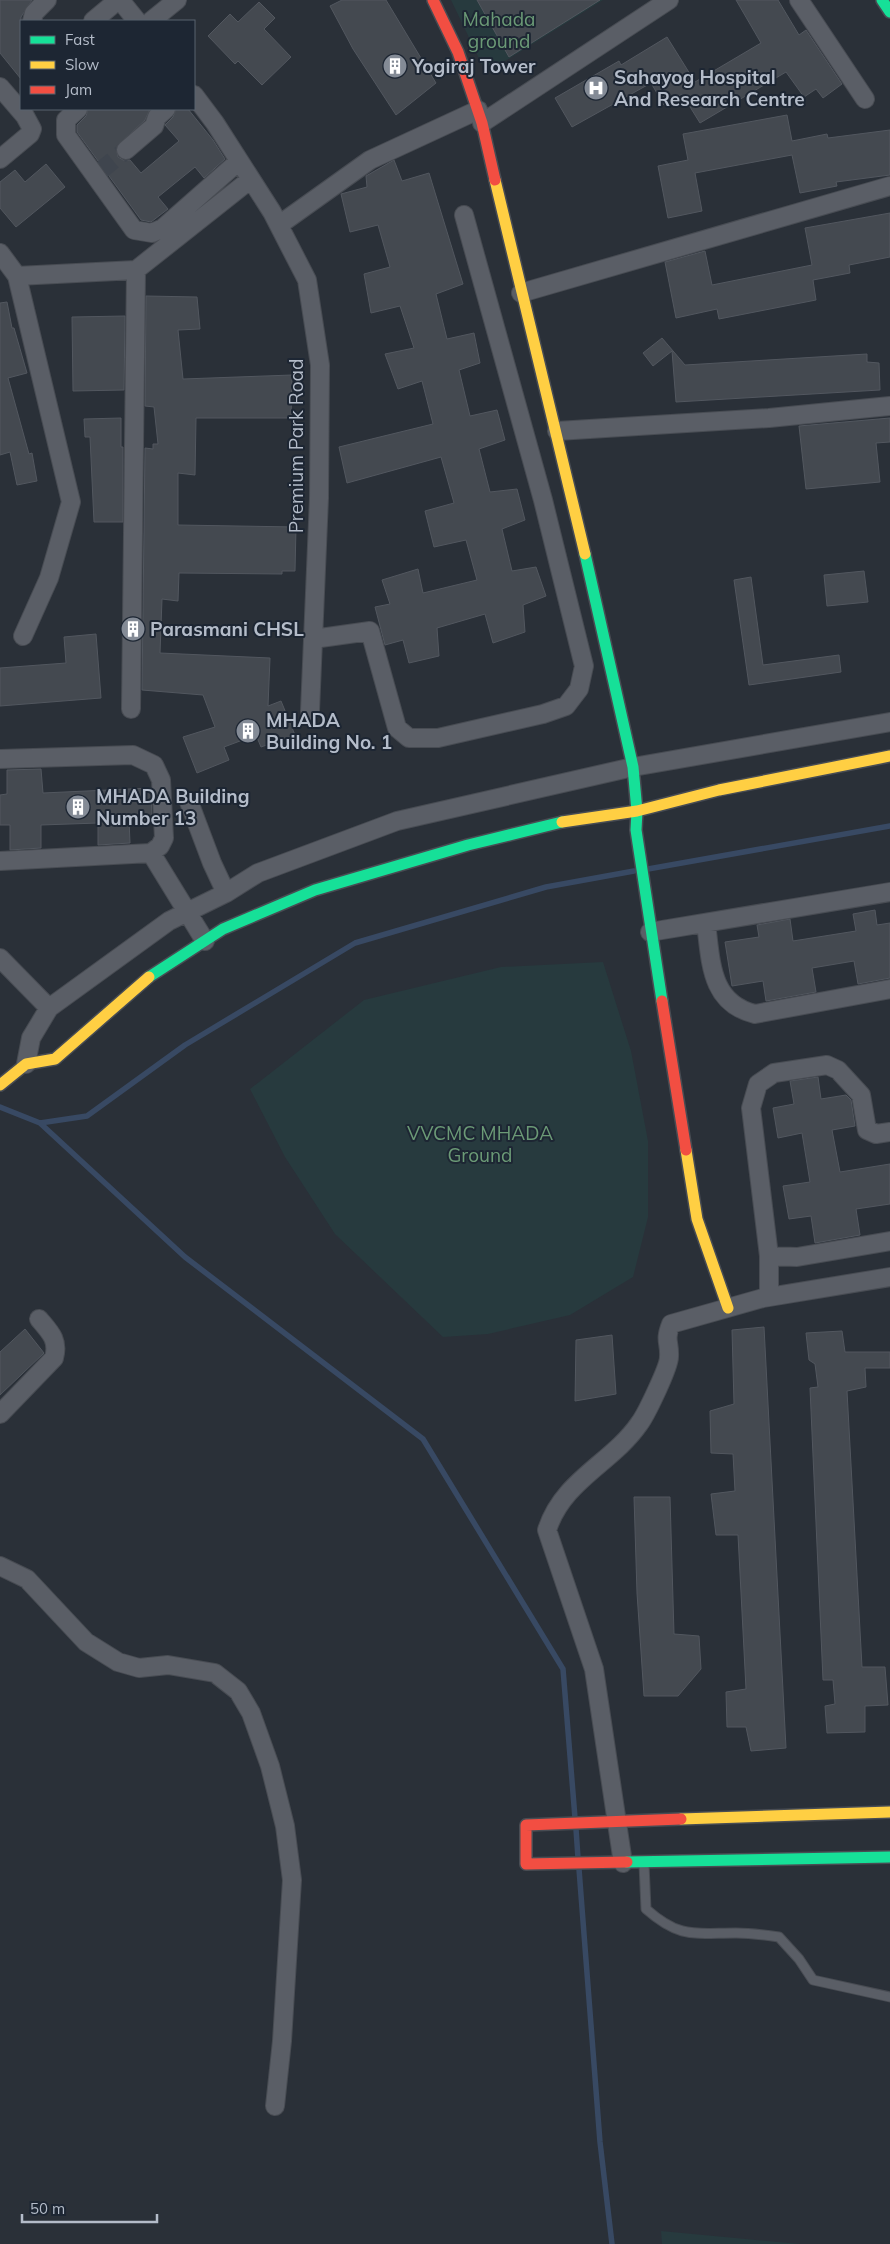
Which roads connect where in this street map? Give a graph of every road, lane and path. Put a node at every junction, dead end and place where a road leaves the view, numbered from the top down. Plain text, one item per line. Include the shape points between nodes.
1 (46, 0) edge
2 (119, 0) edge
3 (177, 0) edge
4 (433, 0) edge
5 (669, 0) edge
6 (799, 0) edge
7 (882, 0) edge
8 (890, 12) edge
9 (32, 20) edge
10 (94, 20) edge
11 (137, 20) edge
12 (152, 20) edge
13 (0, 87) edge
14 (195, 97) edge
15 (865, 99) dead end
16 (195, 104) edge
17 (20, 109) edge
18 (21, 110) edge
19 (77, 110) edge
20 (165, 110) edge
21 (480, 116) junction
22 (35, 145) dead end
23 (126, 150) tunnel mouth
24 (0, 159) edge
25 (237, 163) junction
26 (0, 173) edge
27 (251, 178) junction
28 (890, 186) edge
29 (464, 215) dead end
30 (279, 225) junction
31 (0, 253) edge
32 (136, 270) junction
33 (17, 276) junction
34 (521, 293) junction
35 (890, 406) edge
36 (557, 431) junction
37 (23, 636) dead end
38 (313, 639) junction
39 (132, 709) dead end
40 (310, 711) dead end
41 (890, 722) edge
42 (890, 756) edge
43 (0, 759) edge
44 (633, 767) junction
45 (189, 802) dead end
46 (637, 811) junction
47 (151, 853) junction
48 (0, 861) edge
49 (890, 892) edge
50 (226, 893) junction
51 (188, 912) junction
52 (706, 923) junction
53 (650, 932) junction
54 (204, 941) junction
55 (0, 958) edge
56 (890, 989) edge
57 (49, 1008) junction
58 (20, 1069) junction
59 (0, 1085) edge
60 (890, 1132) edge
61 (890, 1241) edge
62 (769, 1256) junction
63 (890, 1277) edge
64 (769, 1297) junction
65 (728, 1308) junction
66 (39, 1320) dead end
67 (0, 1414) edge
68 (0, 1566) edge
69 (890, 1812) edge
70 (618, 1822) junction
71 (890, 1857) edge
72 (623, 1863) junction
73 (644, 1863) junction
74 (890, 1998) edge
75 (275, 2106) dead end

1 - 9 street via 34,13
2 - 10 street
2 - 11 street
3 - 12 street
4 - 21 street via 458,52
5 - 21 street
6 - 15 street
7 - 8 street
13 - 17 street
14 - 25 street, Premium Park Road
16 - 25 street
18 - 24 street via 32,129 30,134
19 - 25 street via 66,120 66,134 134,230 152,233 163,228
20 - 23 street via 154,126
21 - 30 street via 370,160
21 - 34 street
22 - 26 street
25 - 27 street, Premium Park Road
27 - 30 street, Premium Park Road
27 - 32 street
28 - 34 street
29 - 38 street via 543,500 584,666 579,689 566,706 543,714 438,738 408,738 397,728 370,631
30 - 38 street, Premium Park Road via 306,280 320,365
31 - 33 street
32 - 33 street
32 - 39 street
33 - 37 street via 71,502 49,578
34 - 36 street
35 - 36 street via 769,418
36 - 44 street
38 - 40 street, Premium Park Road
41 - 44 street
42 - 46 street via 719,790
43 - 47 street via 133,755 154,765 161,780 164,838
44 - 46 street
44 - 50 street via 398,821 258,873
45 - 50 street
46 - 53 street via 636,830
46 - 54 street via 569,820 391,867 315,890 223,929
47 - 48 street
47 - 51 street
49 - 52 street
50 - 51 street
51 - 54 street
51 - 57 street via 169,921
52 - 53 street
52 - 56 street via 712,972 717,986 740,1011 755,1014
53 - 65 street via 697,1220
54 - 58 street via 149,977 55,1059
55 - 57 street
57 - 58 street via 31,1038
58 - 59 street
60 - 62 street via 876,1134 867,1130 861,1095 838,1070 827,1065 774,1073 758,1084 751,1108
61 - 62 street via 797,1257
62 - 64 street
63 - 64 street
64 - 65 street
65 - 70 street via 671,1324 666,1338 669,1358 640,1424 612,1454 588,1472 553,1513 548,1530 594,1669
66 - 67 street via 54,1338 57,1348 54,1358
68 - 75 street via 27,1579 86,1642 118,1662 139,1668 168,1666 215,1673 238,1691 251,1713 286,1826 292,1880
69 - 70 street
70 - 72 street
70 - 72 street via 526,1825 526,1864
71 - 73 street
72 - 73 street
73 - 74 lane via 646,1909 664,1924 694,1934 738,1933 779,1937 813,1980

